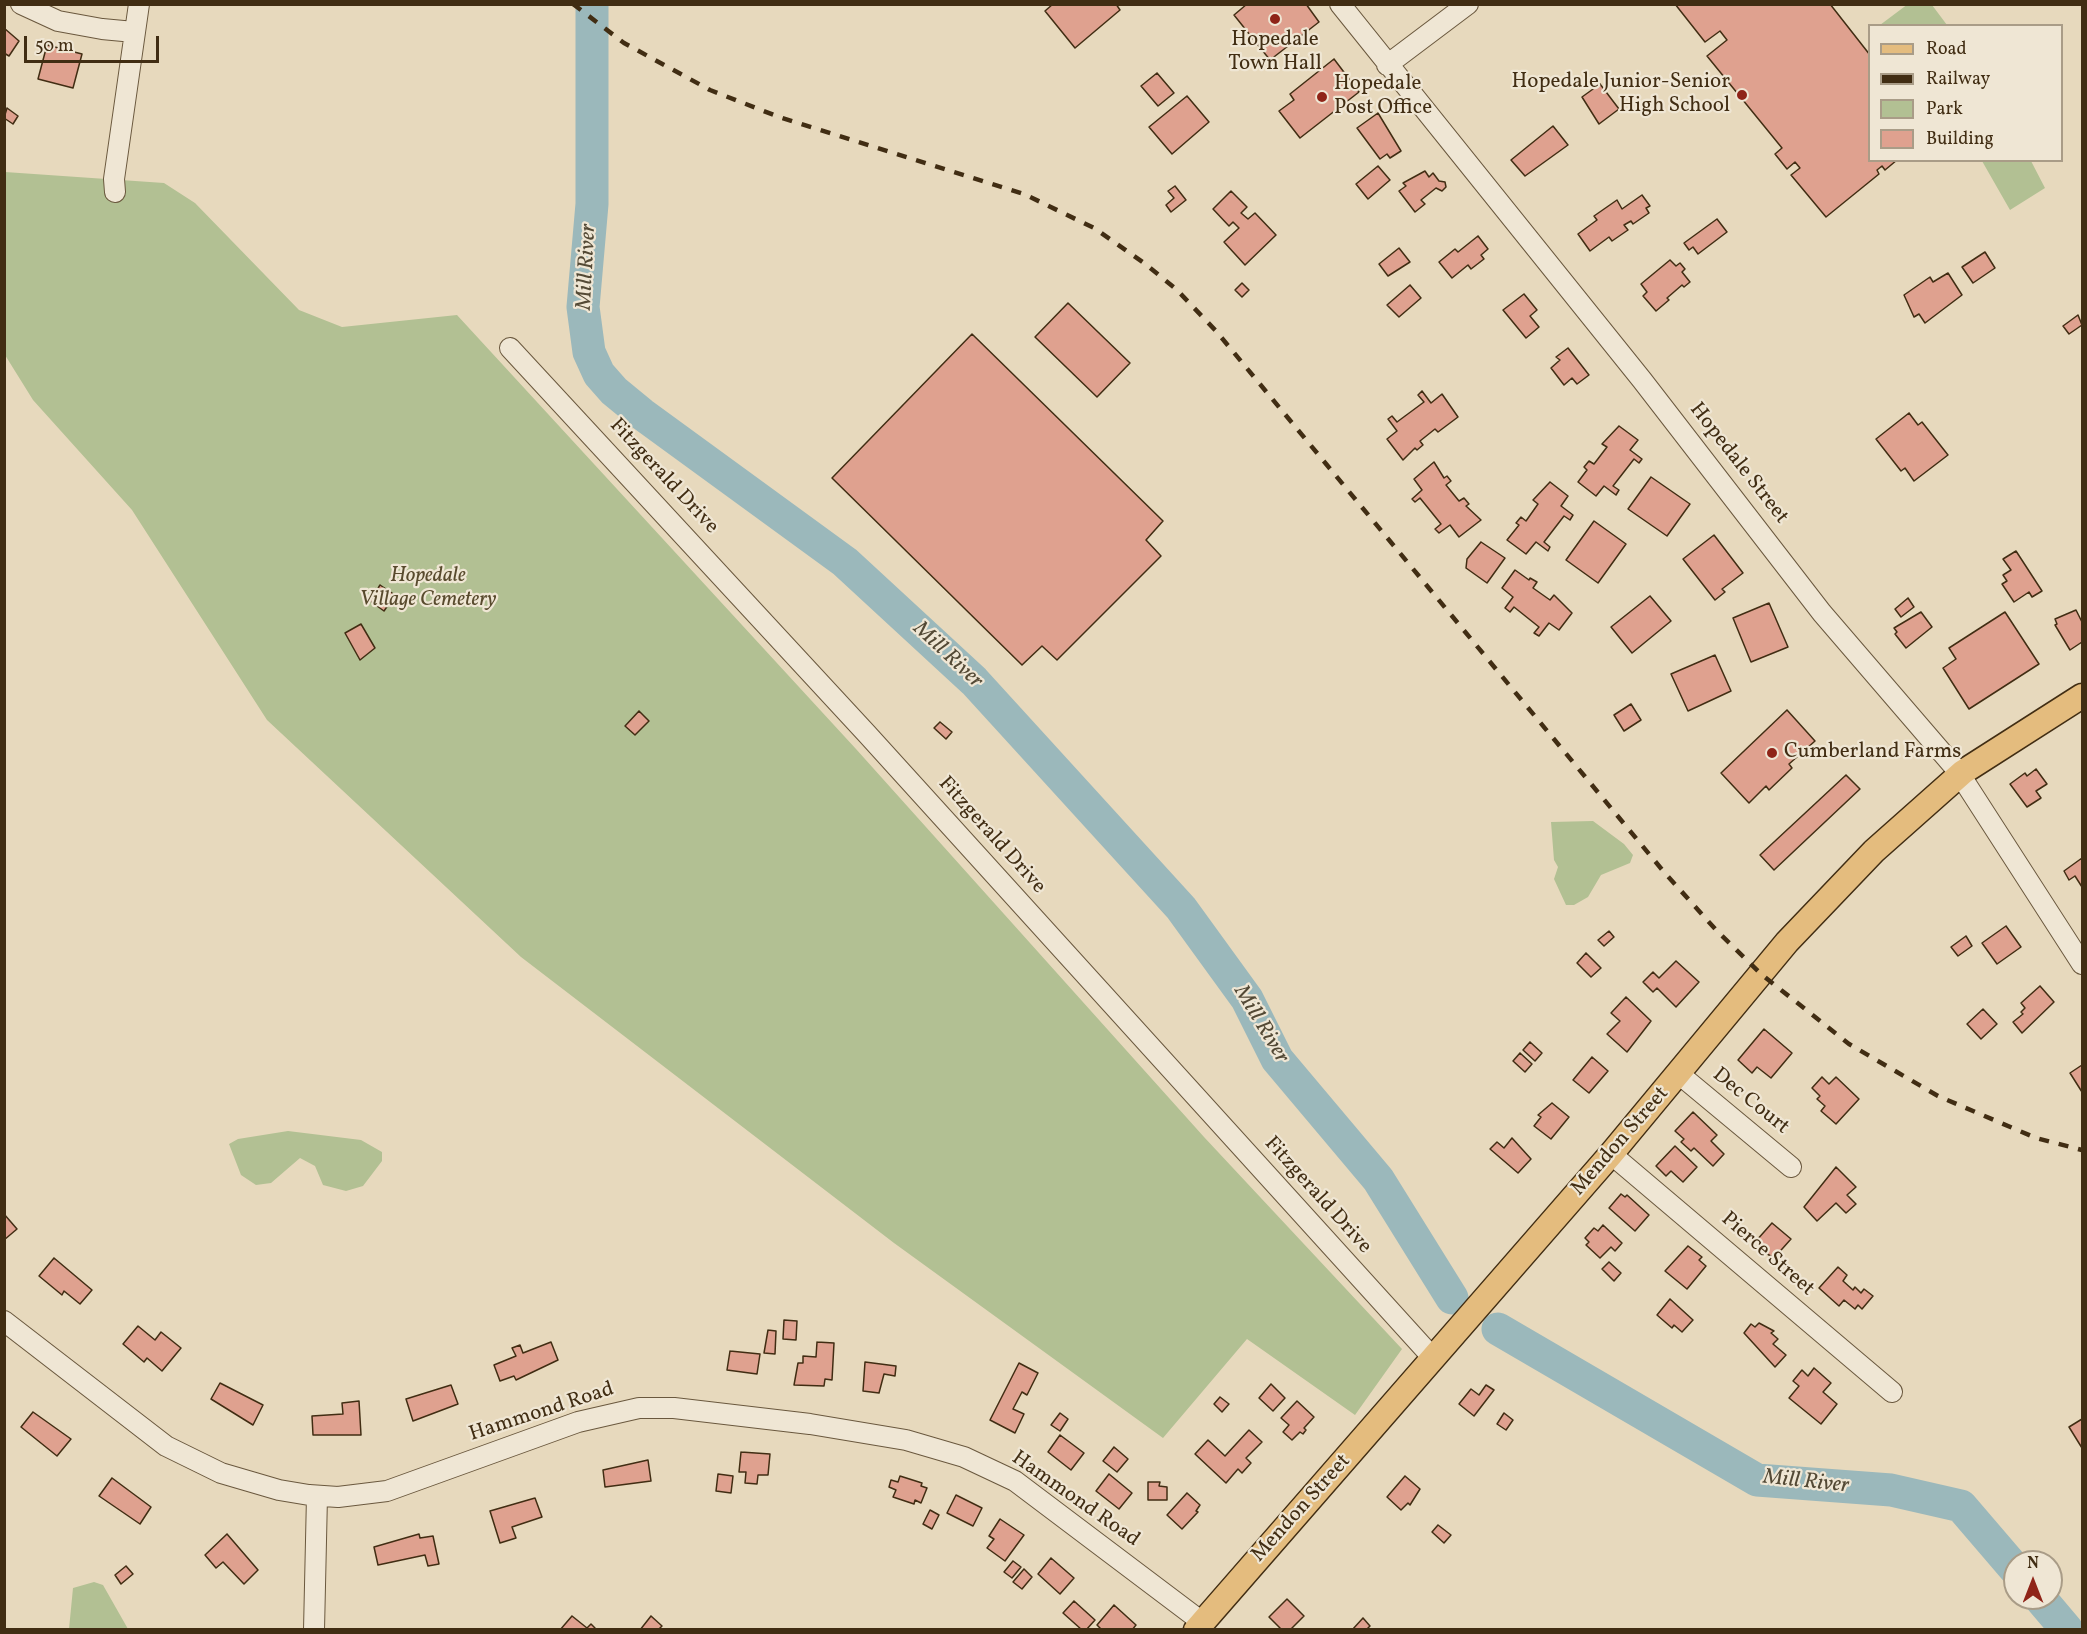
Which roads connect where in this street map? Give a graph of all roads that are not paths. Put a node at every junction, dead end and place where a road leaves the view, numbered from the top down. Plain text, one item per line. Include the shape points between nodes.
1 (21, 4) edge
2 (139, 4) edge
3 (1340, 4) edge
4 (1468, 4) edge
5 (134, 32) junction
6 (1387, 65) junction
7 (115, 192) dead end
8 (510, 348) dead end
9 (2082, 696) edge
10 (1960, 775) junction
11 (2082, 964) edge
12 (1679, 1074) junction
13 (1611, 1154) junction
14 (1791, 1167) dead end
15 (4, 1321) edge
16 (1433, 1358) junction
17 (1892, 1392) dead end
18 (317, 1496) junction
19 (1199, 1626) edge
20 (314, 1629) edge

1 - 5 street via 58,21
2 - 5 street
3 - 6 street, Hopedale Street
4 - 6 street
5 - 7 street
6 - 10 street, Hopedale Street via 1642,380 1822,613
8 - 16 street, Fitzgerald Drive via 876,743
9 - 10 main road, Mendon Street
10 - 11 street, Hopedale Street
10 - 12 main road, Mendon Street via 1874,851 1786,942
12 - 13 main road, Mendon Street
12 - 14 street, Dec Court
13 - 16 main road, Mendon Street
13 - 17 street, Pierce Street
15 - 18 street, Hammond Road via 133,1423 174,1450 252,1483
16 - 19 main road, Mendon Street
18 - 19 street, Hammond Road via 387,1491 578,1422 639,1408 674,1408 810,1424 906,1440 964,1457 1015,1481
18 - 20 street

